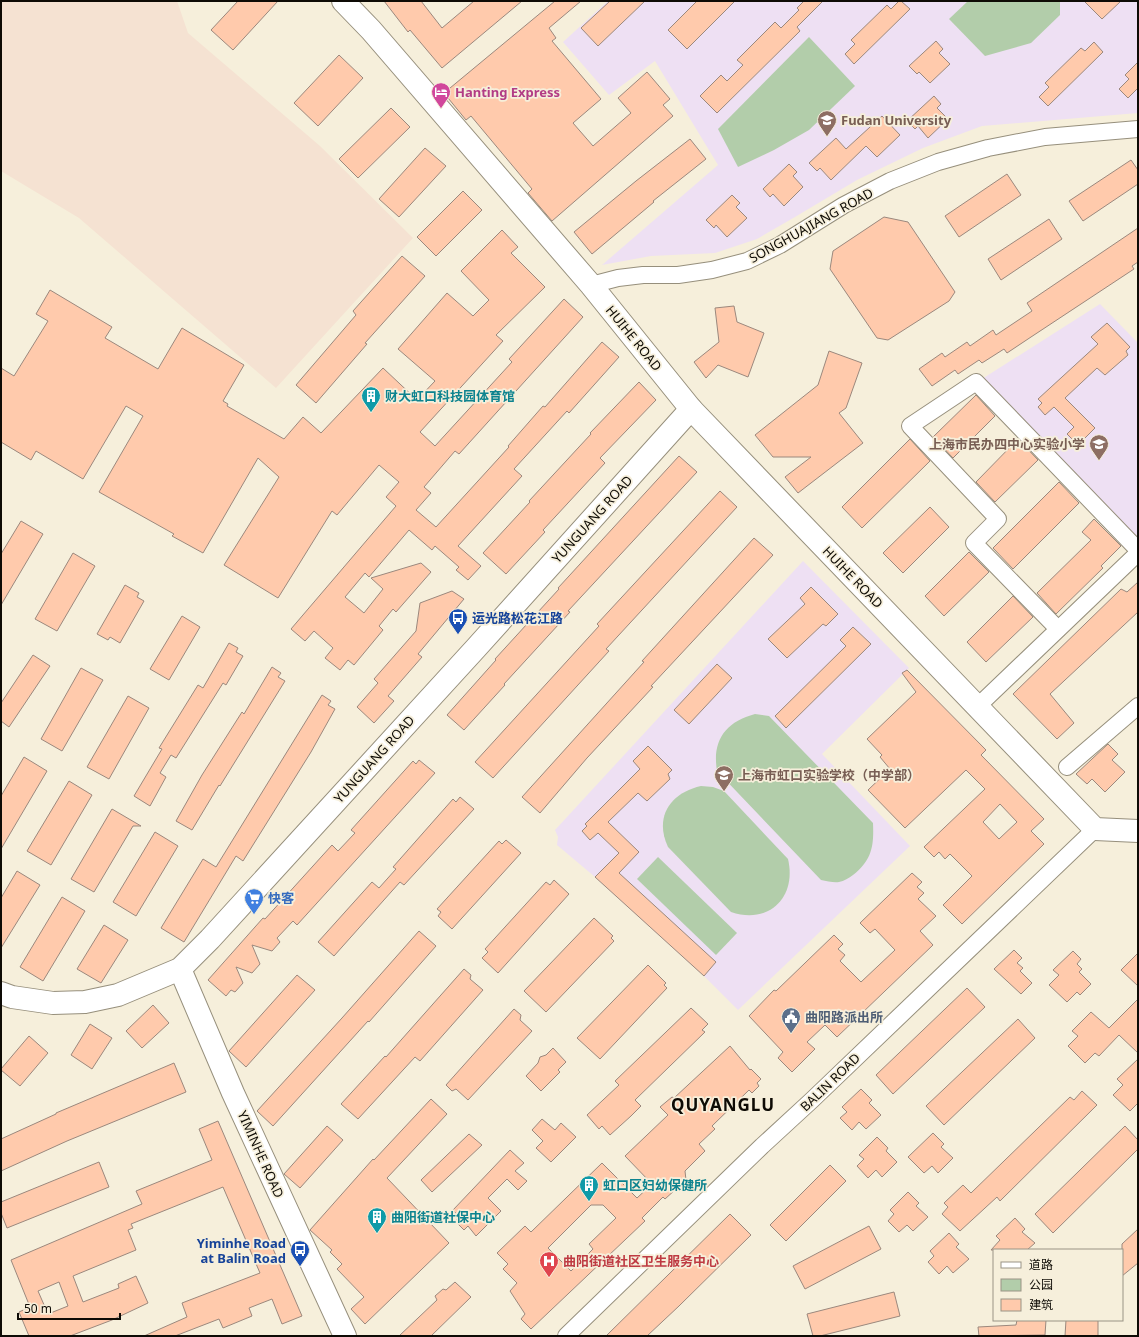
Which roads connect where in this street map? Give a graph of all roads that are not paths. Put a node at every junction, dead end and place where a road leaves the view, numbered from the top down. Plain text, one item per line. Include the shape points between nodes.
1 (343, 1) edge
2 (1138, 129) edge
3 (591, 285) junction
4 (691, 409) junction
5 (1138, 550) edge
6 (1138, 553) edge
7 (1058, 630) junction
8 (1138, 706) edge
9 (977, 707) junction
10 (1067, 767) dead end
11 (1095, 829) junction
12 (1138, 831) edge
13 (180, 970) junction
14 (1, 993) edge
15 (345, 1336) edge
16 (566, 1336) edge

1 - 3 street via 371,30
2 - 3 street, SONGHUAJIANG ROAD via 1045,137 938,162 890,181 844,205 780,245 747,261 712,270 678,275 618,278
3 - 4 street, HUIHE ROAD
4 - 9 street, HUIHE ROAD
4 - 13 street, YUNGUANG ROAD via 216,934
5 - 7 street via 976,382 910,426 998,519 974,543
6 - 7 street
7 - 9 street
8 - 10 street
9 - 11 street, HUIHE ROAD
11 - 12 street
11 - 16 street, BALIN ROAD
13 - 14 street, YUNGUANG ROAD via 118,995 85,1002 53,1003
13 - 15 street, YIMINHE ROAD via 233,1093

